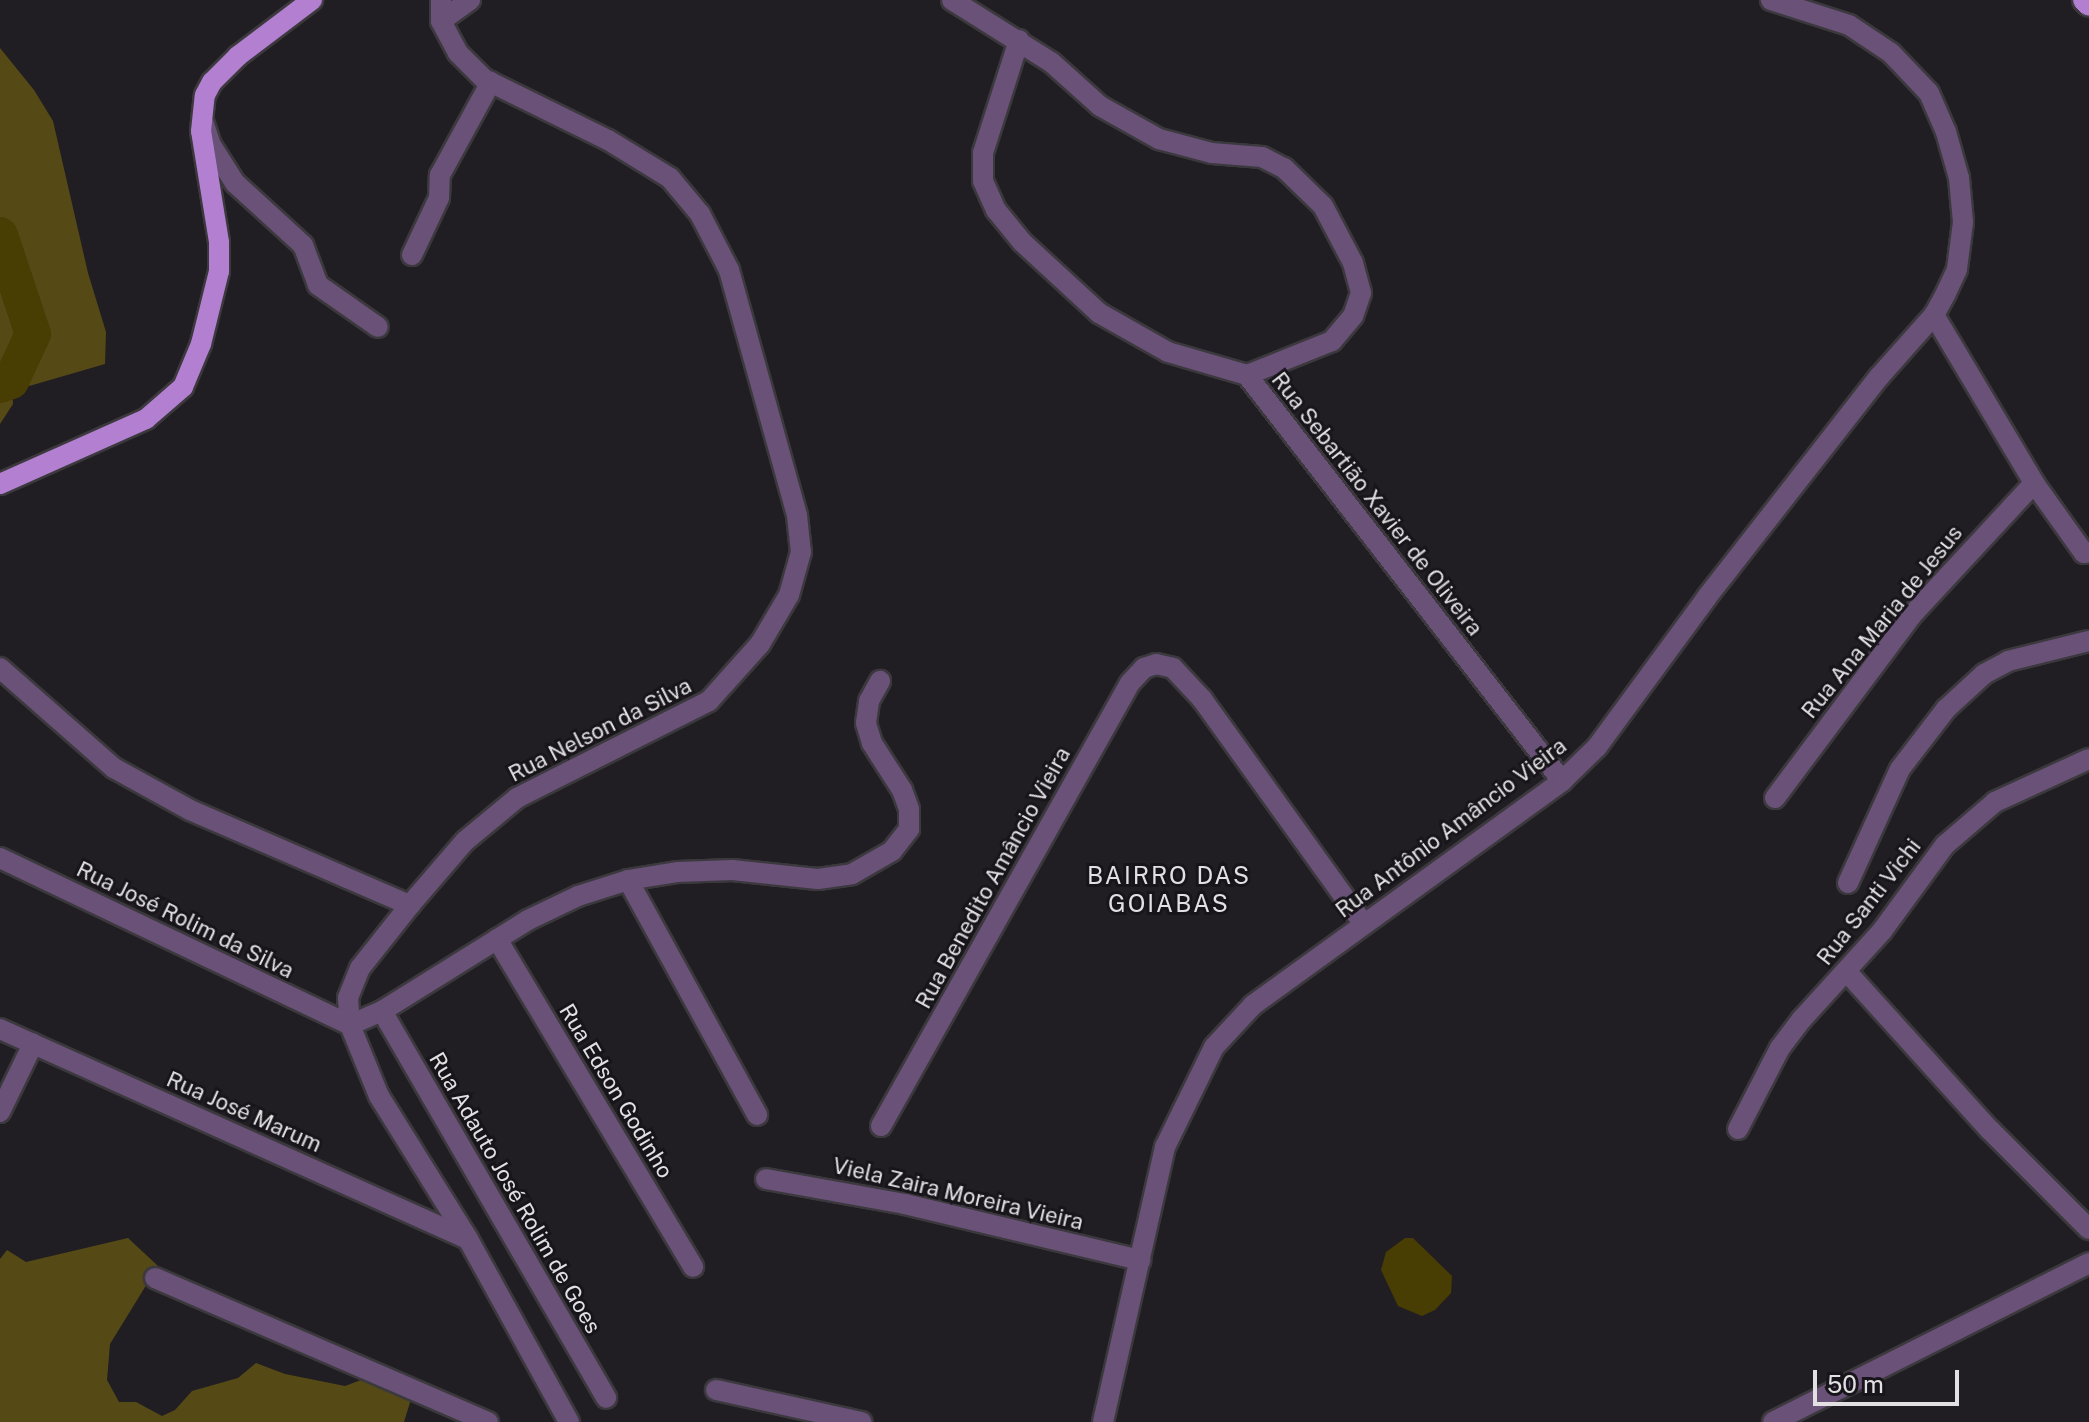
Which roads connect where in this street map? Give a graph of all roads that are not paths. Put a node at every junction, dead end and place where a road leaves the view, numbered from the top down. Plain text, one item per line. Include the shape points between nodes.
1 (312, 0) edge
2 (441, 0) edge
3 (470, 0) edge
4 (952, 0) edge
5 (1771, 0) edge
6 (2083, 0) edge
7 (2089, 6) edge
8 (441, 21) junction
9 (1019, 40) junction
10 (491, 82) junction
11 (201, 116) junction
12 (412, 255) dead end
13 (1934, 315) junction
14 (378, 327) dead end
15 (1247, 375) junction
16 (2034, 483) junction
17 (0, 484) edge
18 (2087, 557) edge
19 (2089, 641) edge
20 (0, 668) edge
21 (880, 681) dead end
22 (2089, 759) edge
23 (1562, 781) junction
24 (1775, 798) dead end
25 (0, 858) edge
26 (628, 880) junction
27 (1848, 883) dead end
28 (410, 905) junction
29 (1363, 923) junction
30 (497, 939) junction
31 (1847, 972) junction
32 (382, 1011) junction
33 (350, 1025) junction
34 (0, 1029) edge
35 (33, 1044) junction
36 (0, 1112) edge
37 (757, 1115) dead end
38 (881, 1126) dead end
39 (1738, 1129) dead end
40 (766, 1179) dead end
41 (2089, 1229) edge
42 (468, 1239) junction
43 (1140, 1260) junction
44 (2089, 1263) edge
45 (693, 1267) dead end
46 (155, 1278) dead end
47 (716, 1390) dead end
48 (606, 1398) dead end
49 (488, 1422) edge
50 (569, 1422) edge
51 (862, 1422) edge
52 (1103, 1422) edge
53 (1773, 1422) edge

1 - 11 main road via 212,82
2 - 8 street, Rua Nelson da Silva
3 - 8 street
4 - 9 street, Rua Sebartião Xavier de Oliveira
5 - 13 street, Rua Antônio Amâncio Vieira via 1849,25 1891,53 1929,93 1959,178 1963,222 1957,269
6 - 7 main road
8 - 10 street, Rua Nelson da Silva via 458,53
9 - 15 street via 983,153 983,181 996,210 1022,242 1099,313 1168,352
9 - 15 street, Rua Sebartião Xavier de Oliveira via 1100,106 1159,139 1212,153 1262,157 1284,168 1323,206 1353,263 1361,293 1353,316 1332,341
10 - 12 street via 440,175 439,198
10 - 28 street, Rua Nelson da Silva via 608,140 670,178 700,214 729,270 797,515 801,552 789,595 760,644 709,701 517,798 465,841
11 - 14 street via 211,145 235,183 303,245 318,285
11 - 17 main road via 219,271 201,344 183,387 146,419
13 - 16 street
13 - 23 street, Rua Antônio Amâncio Vieira via 1707,597 1597,747
15 - 23 street, Rua Sebartião Xavier de Oliveira
16 - 18 street
16 - 24 street, Rua Ana Maria de Jesus via 1911,616
19 - 27 street via 2008,661 1984,674 1946,709 1900,769
20 - 28 street via 127,775 190,810
21 - 26 street via 869,701 866,723 909,809 909,829 892,851 852,874 818,879 732,870
22 - 31 street, Rua Santi Vichi via 1995,802 1955,836
23 - 29 street, Rua Antônio Amâncio Vieira
25 - 33 street, Rua José Rolim da Silva
26 - 30 street via 578,896
26 - 37 street
28 - 33 street, Rua Nelson da Silva via 360,968 348,998
29 - 38 street, Rua Benedito Amâncio Vieira via 1202,699 1173,668 1144,668 1130,683
29 - 43 street, Rua Antônio Amâncio Vieira via 1253,1005 1214,1047 1165,1147
30 - 32 street
30 - 45 street, Rua Edson Godinho
31 - 39 street, Rua Santi Vichi via 1780,1048
31 - 41 street via 1990,1130
32 - 33 street
32 - 48 street, Rua Adauto José Rolim de Goes
33 - 42 street, Rua Nelson da Silva via 379,1096
34 - 35 street, Rua José Marum
35 - 36 street
35 - 42 street, Rua José Marum
40 - 43 street, Viela Zaira Moreira Vieira via 905,1204
42 - 50 street, Rua Nelson da Silva
43 - 52 street, Rua Antônio Amâncio Vieira
44 - 53 street
46 - 49 street
47 - 51 street

